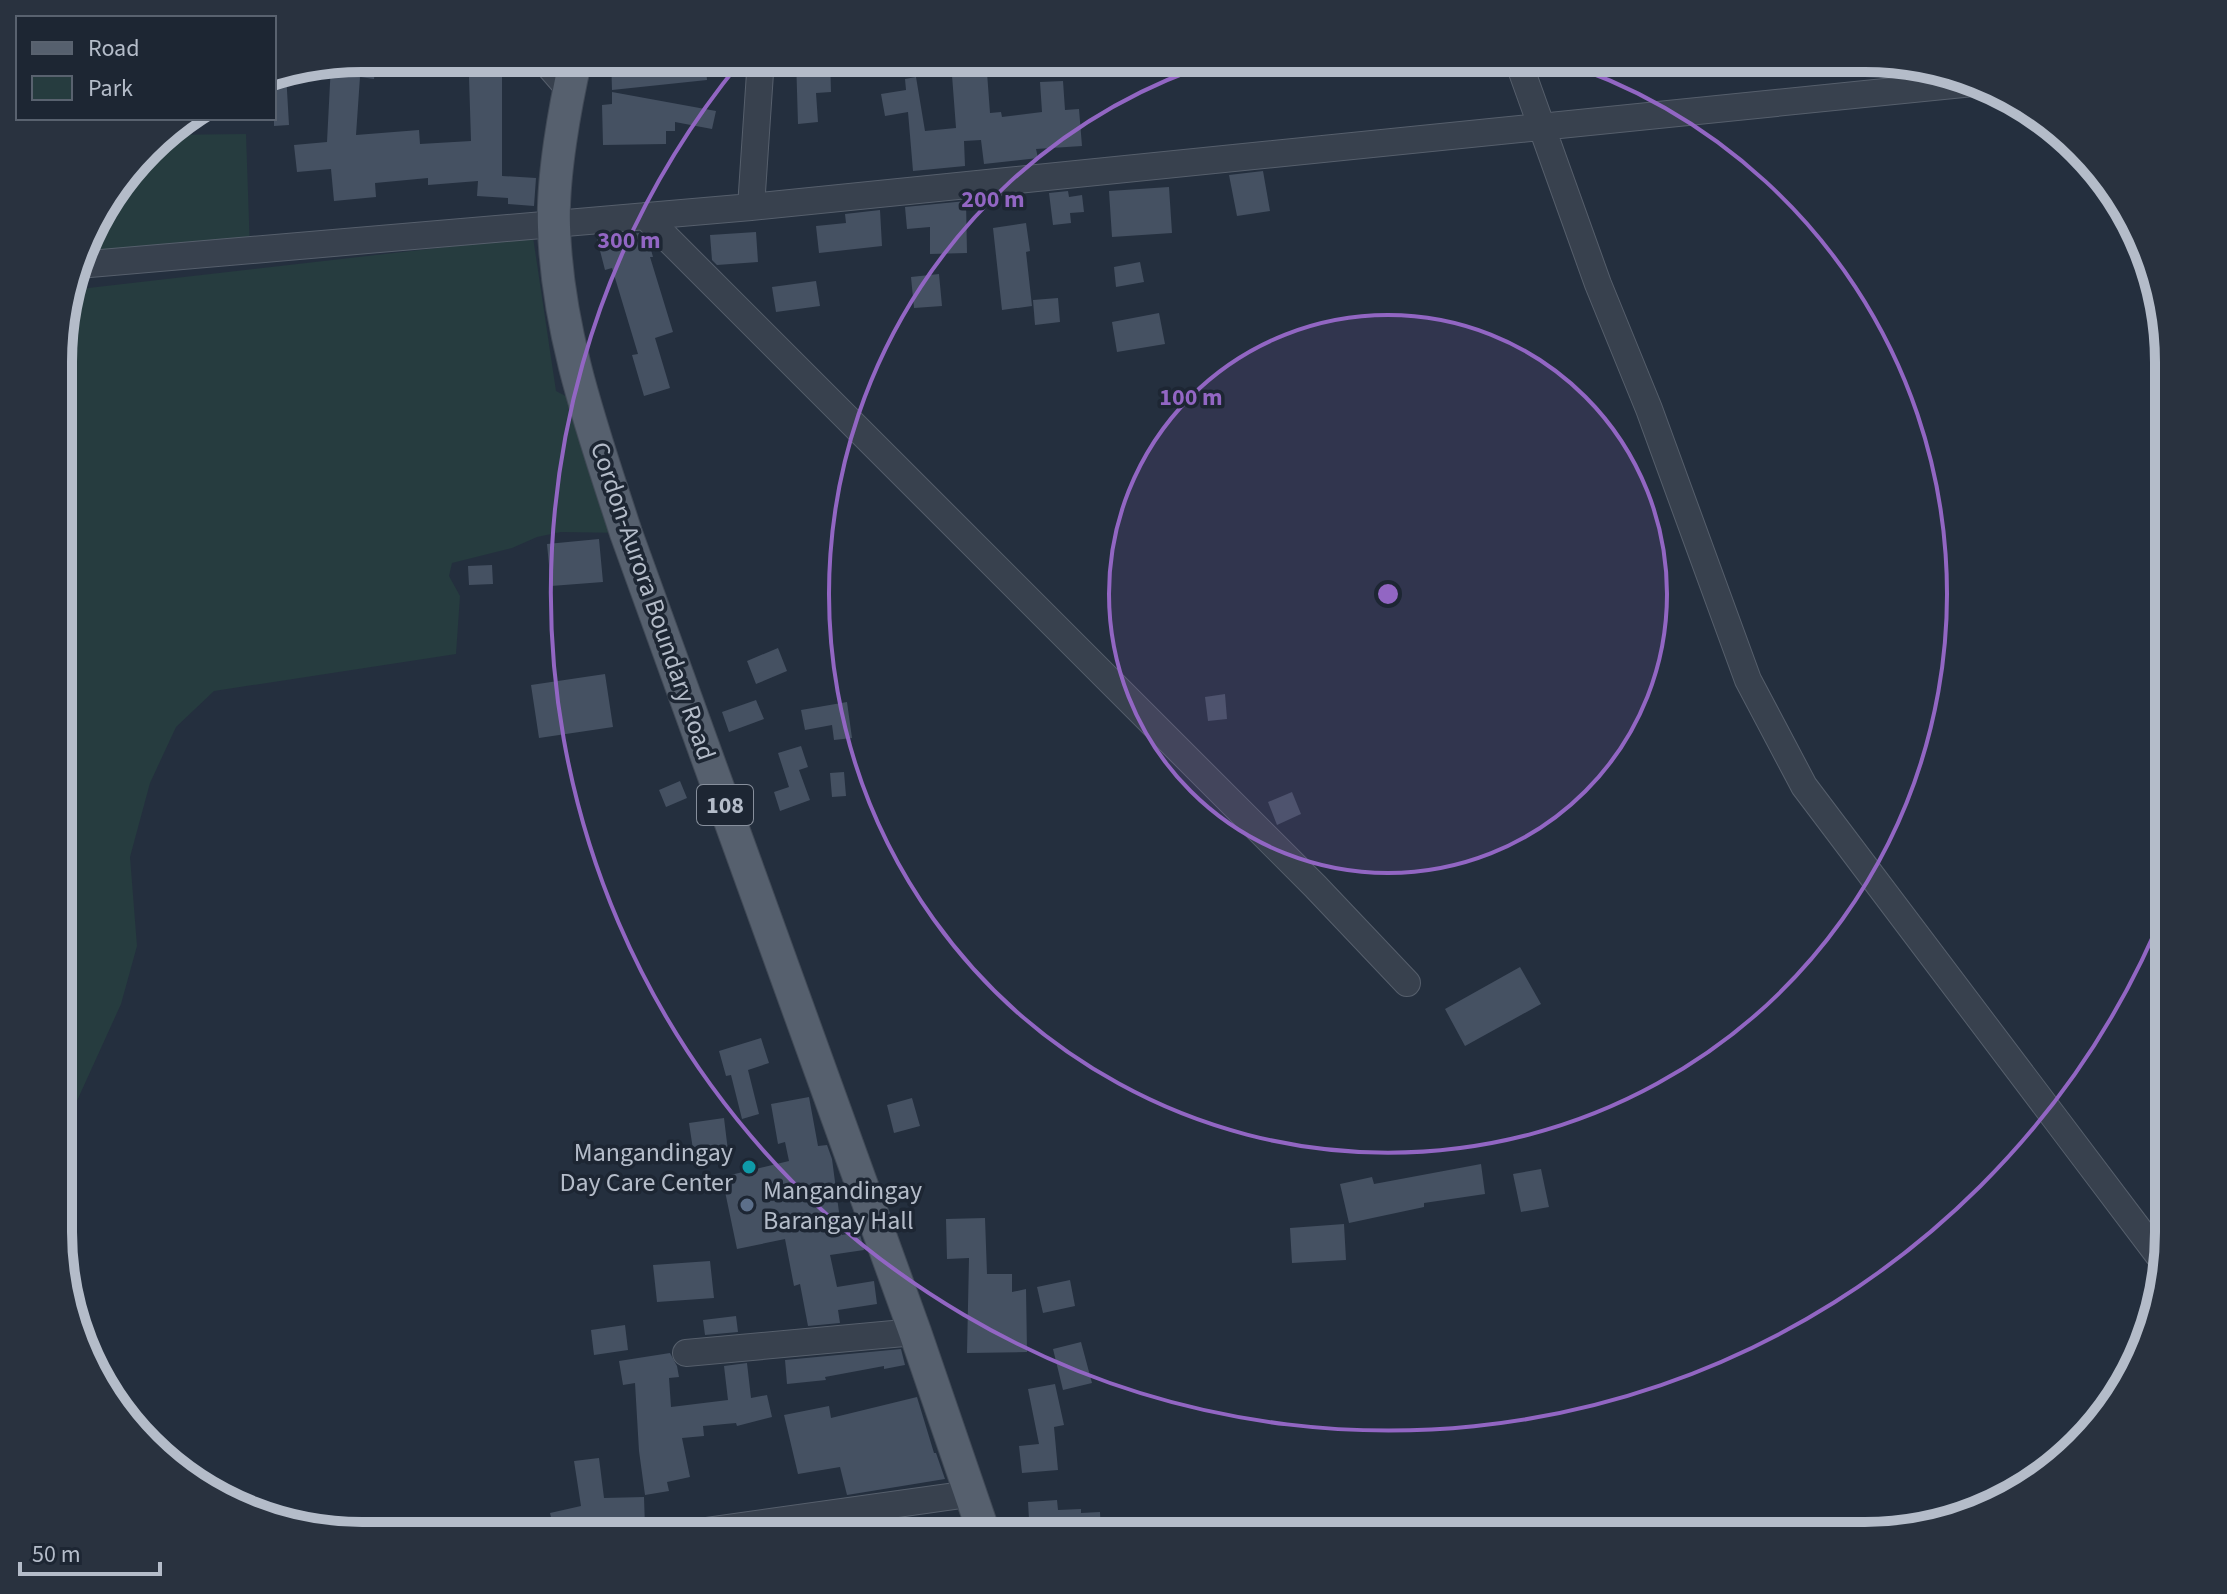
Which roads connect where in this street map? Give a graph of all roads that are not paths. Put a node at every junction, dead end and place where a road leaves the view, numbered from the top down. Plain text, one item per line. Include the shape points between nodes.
1 (554, 72) edge
2 (573, 72) edge
3 (760, 72) edge
4 (1522, 72) edge
5 (1951, 85) edge
6 (569, 89) junction
7 (1542, 126) junction
8 (751, 207) junction
9 (645, 216) junction
10 (553, 225) junction
11 (89, 264) edge
12 (1407, 983) dead end
13 (2154, 1250) edge
14 (915, 1332) junction
15 (686, 1353) dead end
16 (969, 1494) junction
17 (770, 1522) edge
18 (980, 1522) edge

1 - 6 street
2 - 6 main road, Cordon-Aurora Boundary Road / 108
3 - 8 street
4 - 7 street
5 - 7 street
6 - 10 main road, Cordon-Aurora Boundary Road / 108
7 - 8 street
7 - 13 street via 1748,680 1804,786
8 - 9 street
9 - 10 street
9 - 12 street
10 - 11 street
10 - 14 main road, Cordon-Aurora Boundary Road / 108 via 562,309 585,406
14 - 15 street
14 - 16 main road, Cordon-Aurora Boundary Road / 108
16 - 17 street
16 - 18 main road, Cordon-Aurora Boundary Road / 108

